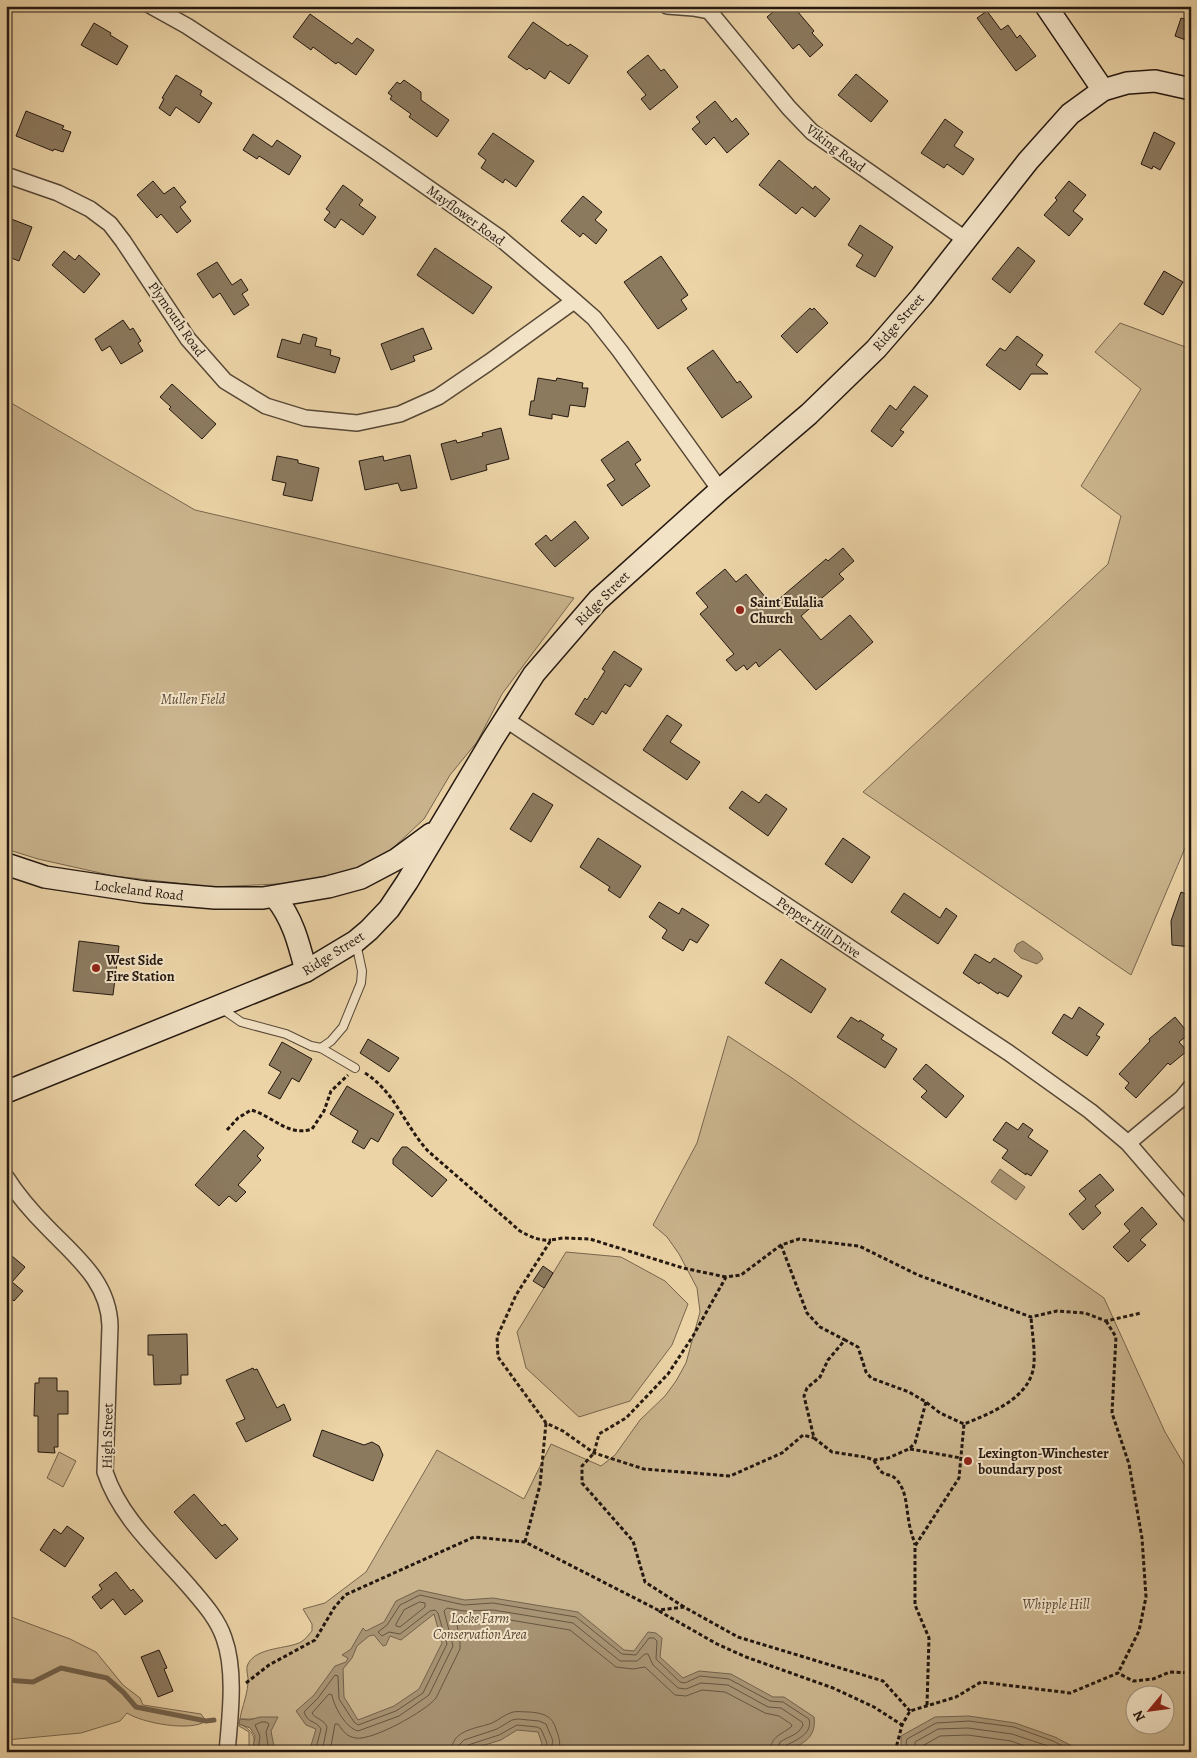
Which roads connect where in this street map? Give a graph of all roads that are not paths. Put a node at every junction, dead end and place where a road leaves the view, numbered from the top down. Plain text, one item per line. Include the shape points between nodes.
1 (151, 6) edge
2 (667, 6) edge
3 (1046, 6) edge
4 (707, 9) edge
5 (1191, 89) edge
6 (1103, 90) junction
7 (6, 175) edge
8 (965, 239) junction
9 (574, 301) junction
10 (720, 490) junction
11 (505, 718) junction
12 (440, 828) junction
13 (6, 864) edge
14 (275, 897) junction
15 (356, 941) junction
16 (306, 971) junction
17 (219, 1007) junction
18 (321, 1048) junction
19 (355, 1068) road end
20 (1191, 1087) edge
21 (6, 1092) edge
22 (1128, 1143) junction
23 (6, 1177) edge
24 (1191, 1216) edge
25 (227, 1752) edge

1 - 9 street, Mayflower Road via 381,155 500,238
2 - 4 street, Viking Road
3 - 6 main road
4 - 8 street, Viking Road via 812,132
5 - 6 main road, Ridge Street via 1155,81 1127,83
6 - 8 main road, Ridge Street via 1070,114 1028,160
7 - 9 street, Plymouth Road via 66,197 110,224 188,339 225,381 266,406 305,418 357,423 400,414 438,397
8 - 10 main road, Ridge Street via 876,349 809,414
9 - 10 street, Mayflower Road via 594,318 620,351
10 - 11 main road, Ridge Street via 598,600 534,674
11 - 12 main road, Ridge Street
11 - 22 street, Pepper Hill Drive via 1009,1054 1090,1111
12 - 14 main road, Lockeland Road via 397,859 361,878
12 - 15 main road, Ridge Street via 389,909
13 - 14 main road, Lockeland Road via 45,877 144,892 215,898
14 - 16 main road via 291,920
15 - 16 main road, Ridge Street
15 - 18 lane via 361,984 343,1027
16 - 17 main road, Ridge Street
17 - 18 lane via 241,1022
17 - 21 main road, Ridge Street
18 - 19 lane
20 - 22 street
22 - 24 street, Pepper Hill Drive
23 - 25 street, High Street via 21,1199 87,1267 105,1297 110,1318 106,1472 109,1484 131,1522 208,1608 224,1638 230,1684

